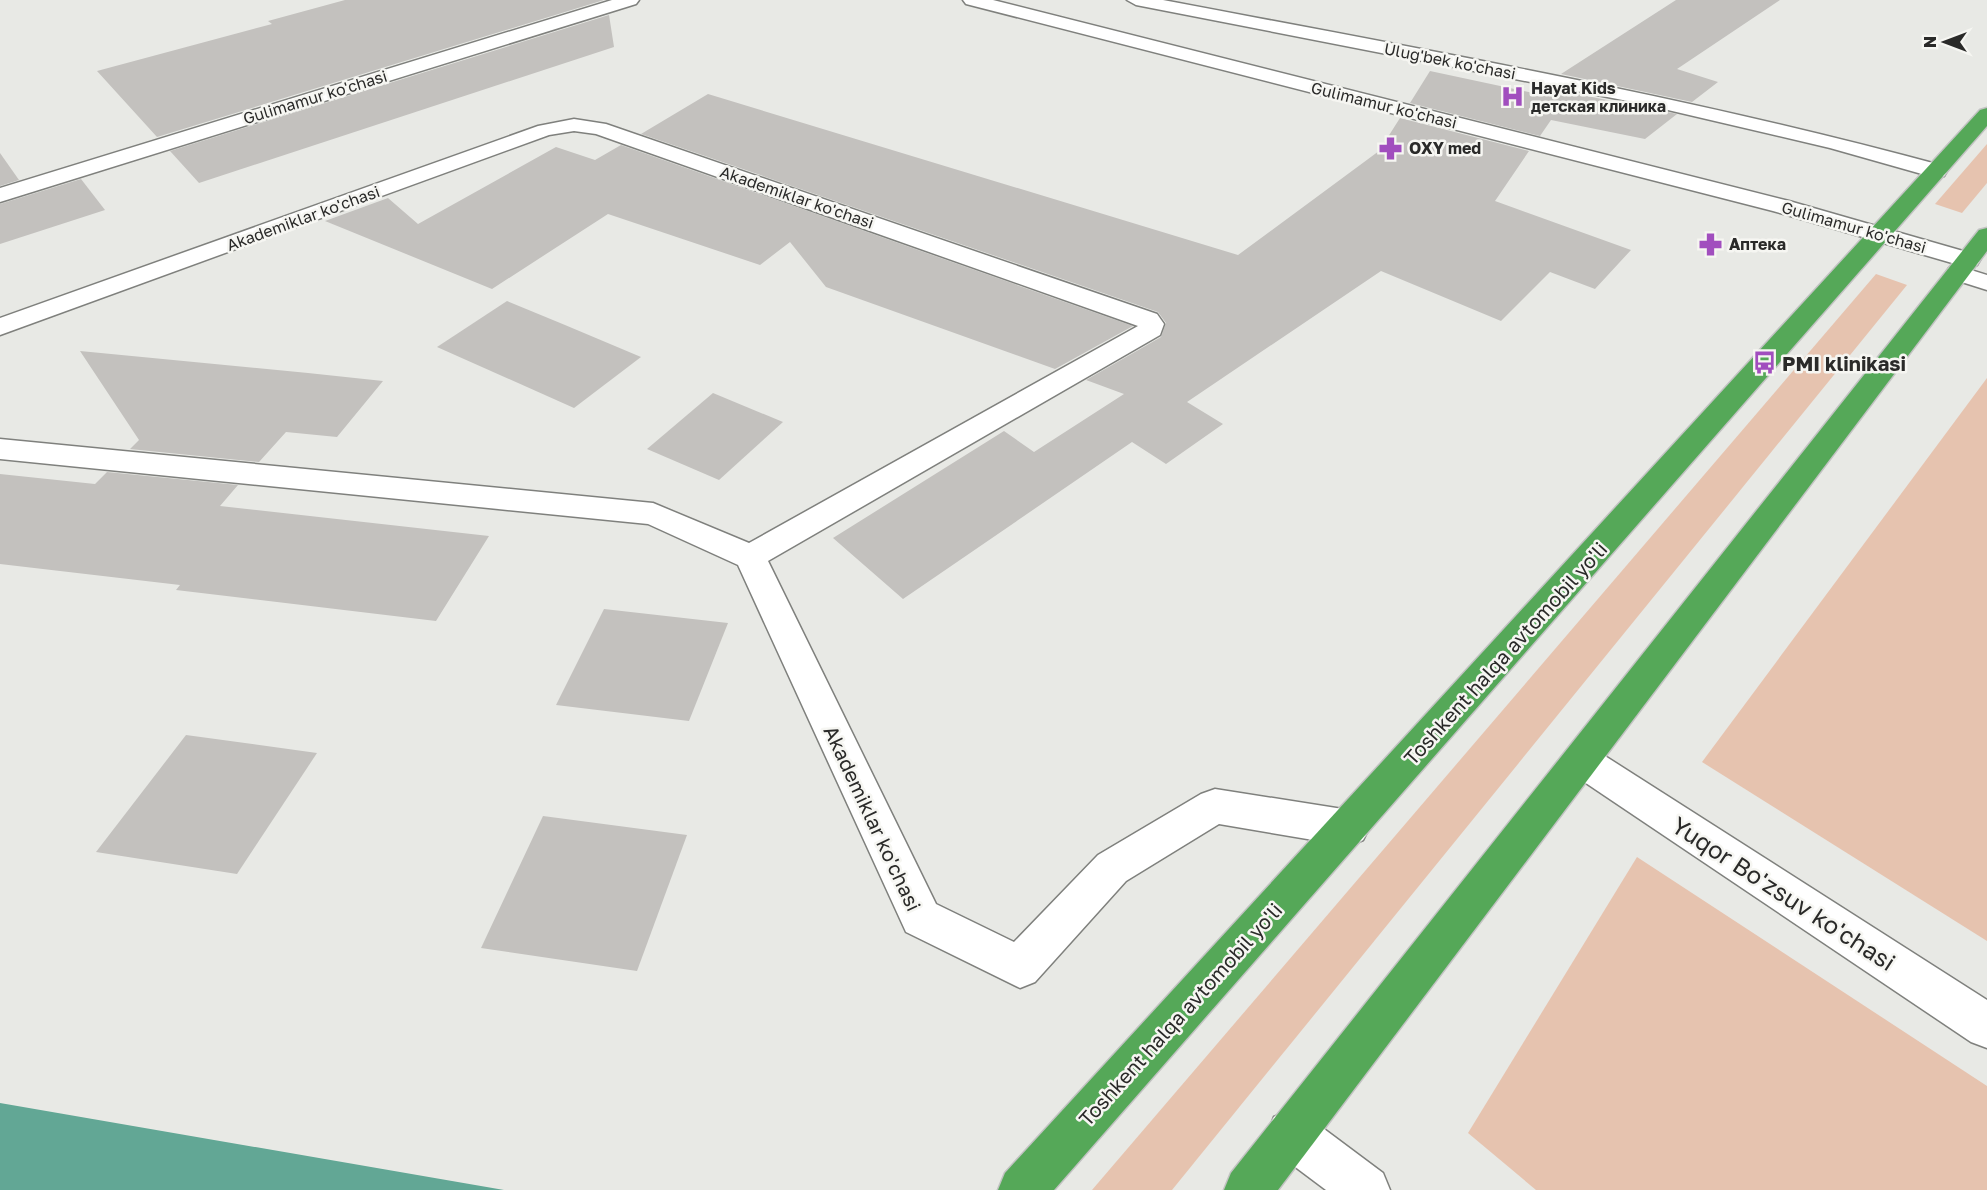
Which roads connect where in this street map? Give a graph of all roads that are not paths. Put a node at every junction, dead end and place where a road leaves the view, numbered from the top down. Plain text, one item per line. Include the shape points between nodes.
1 (630, 0) edge
2 (972, 0) edge
3 (1136, 0) edge
4 (1987, 114) edge
5 (1936, 171) junction
6 (0, 195) edge
7 (1881, 233) junction
8 (1975, 263) edge
9 (0, 327) edge
10 (0, 449) edge
11 (750, 557) junction
12 (1581, 760) junction
13 (1349, 828) junction
14 (1987, 1026) edge
15 (1291, 1134) junction
16 (1028, 1183) edge
17 (1248, 1190) edge
18 (1366, 1190) edge

1 - 6 street, Gulimamur ko'chasi
2 - 7 street, Gulimamur ko'chasi
3 - 5 street, Ulug'bek ko'chasi via 1730,116
4 - 5 highway, Toshkent halqa avtomobil yo'li
5 - 7 highway, Toshkent halqa avtomobil yo'li
7 - 8 street, Gulimamur ko'chasi
7 - 13 highway, Toshkent halqa avtomobil yo'li
8 - 12 highway
9 - 11 street, Akademiklar ko'chasi via 545,130 574,125 599,129 1151,324 1151,329
10 - 11 street via 653,514
11 - 13 street, Akademiklar ko'chasi via 921,918 1020,967 1112,868 1215,806
12 - 14 street, Yuqor Bo'zsuv ko'chasi
12 - 15 highway
13 - 16 highway, Toshkent halqa avtomobil yo'li
15 - 17 highway
15 - 18 street

